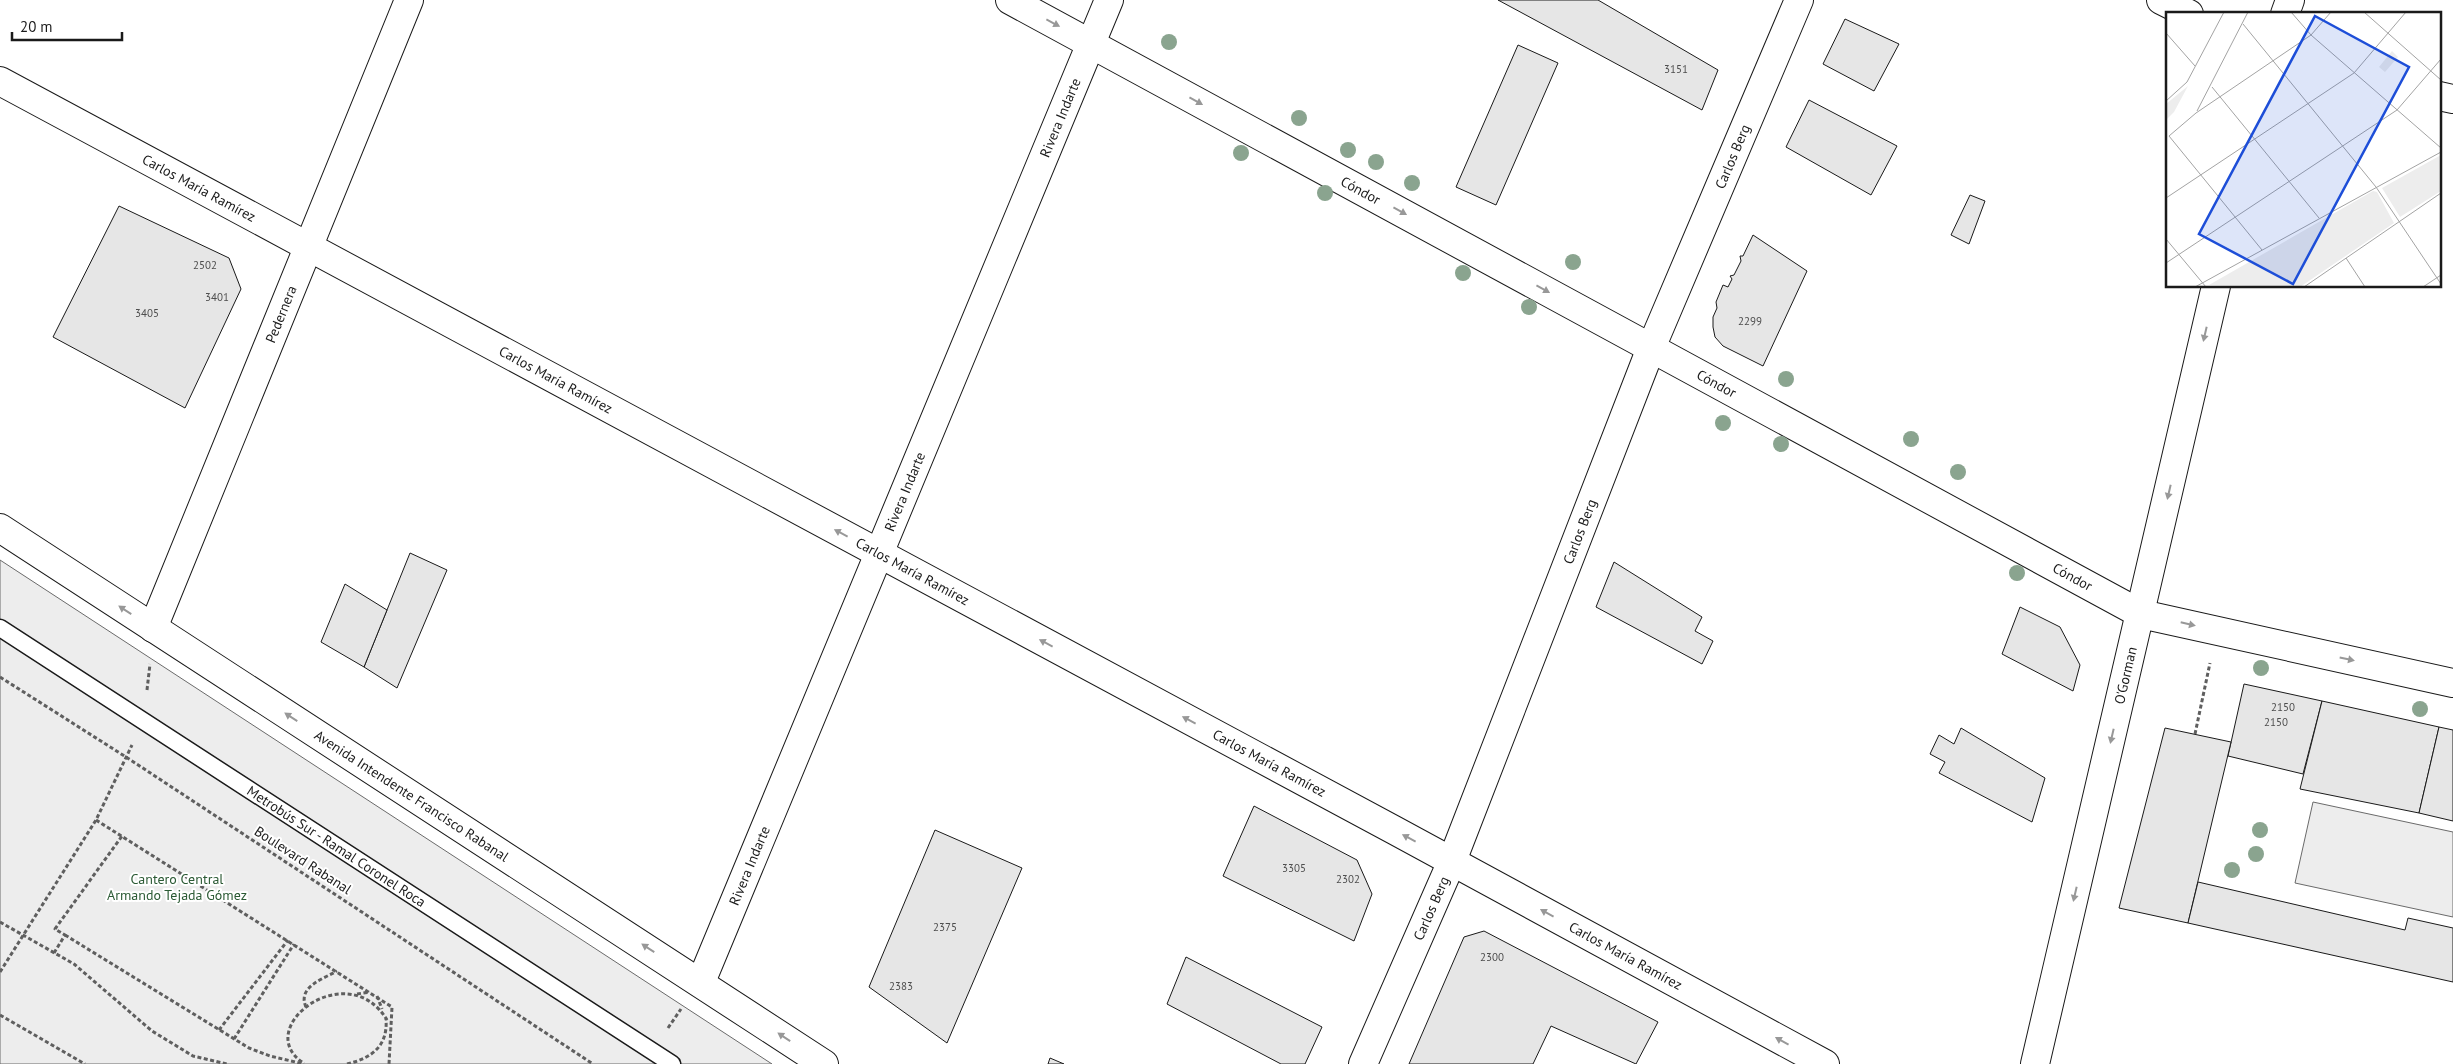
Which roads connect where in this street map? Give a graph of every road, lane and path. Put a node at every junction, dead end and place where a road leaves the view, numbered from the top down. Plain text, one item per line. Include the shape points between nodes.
1 (409, 0) edge
2 (1010, 0) edge
3 (1109, 0) edge
4 (1799, 0) edge
5 (2161, 0) edge
6 (2290, 0) edge
7 (2185, 12) edge
8 (2286, 12) edge
9 (1092, 44) junction
10 (0, 81) edge
11 (2440, 96) edge
12 (2453, 99) edge
13 (307, 246) junction
14 (2216, 288) edge
15 (1651, 348) junction
16 (0, 528) edge
17 (880, 554) junction
18 (2141, 614) junction
19 (0, 628) edge
20 (153, 628) junction
21 (2217, 631) junction
22 (0, 677) edge
23 (2453, 683) edge
24 (145, 722) junction
25 (2195, 734) dead end
26 (126, 757) junction
27 (96, 820) junction
28 (122, 836) junction
29 (1452, 861) junction
30 (0, 922) edge
31 (22, 935) junction
32 (65, 935) junction
33 (288, 940) junction
34 (294, 944) junction
35 (54, 953) junction
36 (0, 972) edge
37 (337, 972) junction
38 (700, 982) junction
39 (370, 992) junction
40 (356, 994) junction
41 (377, 996) junction
42 (306, 1007) junction
43 (0, 1015) edge
44 (386, 1020) junction
45 (219, 1030) junction
46 (234, 1038) junction
47 (652, 1050) junction
48 (85, 1064) edge
49 (227, 1064) edge
50 (304, 1064) edge
51 (347, 1064) edge
52 (389, 1064) edge
53 (593, 1064) edge
54 (672, 1064) edge
55 (824, 1064) edge
56 (1363, 1064) edge
57 (1825, 1064) edge
58 (2035, 1064) edge

1 - 13 street, Pedernera
2 -> 9 street, Cóndor
3 - 9 street, Rivera Indarte
4 - 15 street, Carlos Berg
5 - 7 street
6 - 8 street
9 -> 15 street, Cóndor
9 - 17 street, Rivera Indarte
10 - 13 street, Carlos María Ramírez
11 - 12 street
17 -> 13 street, Carlos María Ramírez
13 - 20 street, Pedernera
14 -> 18 street, O'Gorman
15 - 18 street, Cóndor
15 - 29 street, Carlos Berg
20 -> 16 street, Avenida Intendente Francisco Rabanal
29 -> 17 street, Carlos María Ramírez
17 - 38 street, Rivera Indarte
18 -> 21 street, Cóndor
18 -> 58 street, O'Gorman
19 - 24 lane, Metrobús Sur - Ramal Coronel Roca
20 - 24 path
38 -> 20 street, Avenida Intendente Francisco Rabanal
21 -> 23 street, Cóndor
21 - 25 path
22 - 26 path, Boulevard Rabanal
24 - 26 path
24 - 47 lane, Metrobús Sur - Ramal Coronel Roca
26 - 27 path
26 - 53 path, Boulevard Rabanal
27 - 28 path
27 - 31 path
28 - 32 path via 55,929
28 - 33 path
29 - 56 street, Carlos Berg
57 -> 29 street, Carlos María Ramírez
30 - 31 path
31 - 35 path
31 - 36 path
32 - 35 path
32 - 45 path
33 - 34 path
33 - 45 path
34 - 37 path
34 - 46 path
35 - 49 path via 74,964 152,1031 193,1056
37 - 39 path
37 - 42 path via 310,986 303,1001
38 - 47 path
55 -> 38 street, Avenida Intendente Francisco Rabanal
39 - 40 path
39 - 41 path
40 - 42 path via 340,993
40 - 44 path via 380,1008
41 - 44 path
41 - 52 path via 392,1006
42 - 50 path via 295,1017 288,1031 287,1044
43 - 48 path
44 - 51 path via 382,1045 360,1061
45 - 46 path
46 - 50 path via 270,1056
47 - 54 lane, Metrobús Sur - Ramal Coronel Roca

